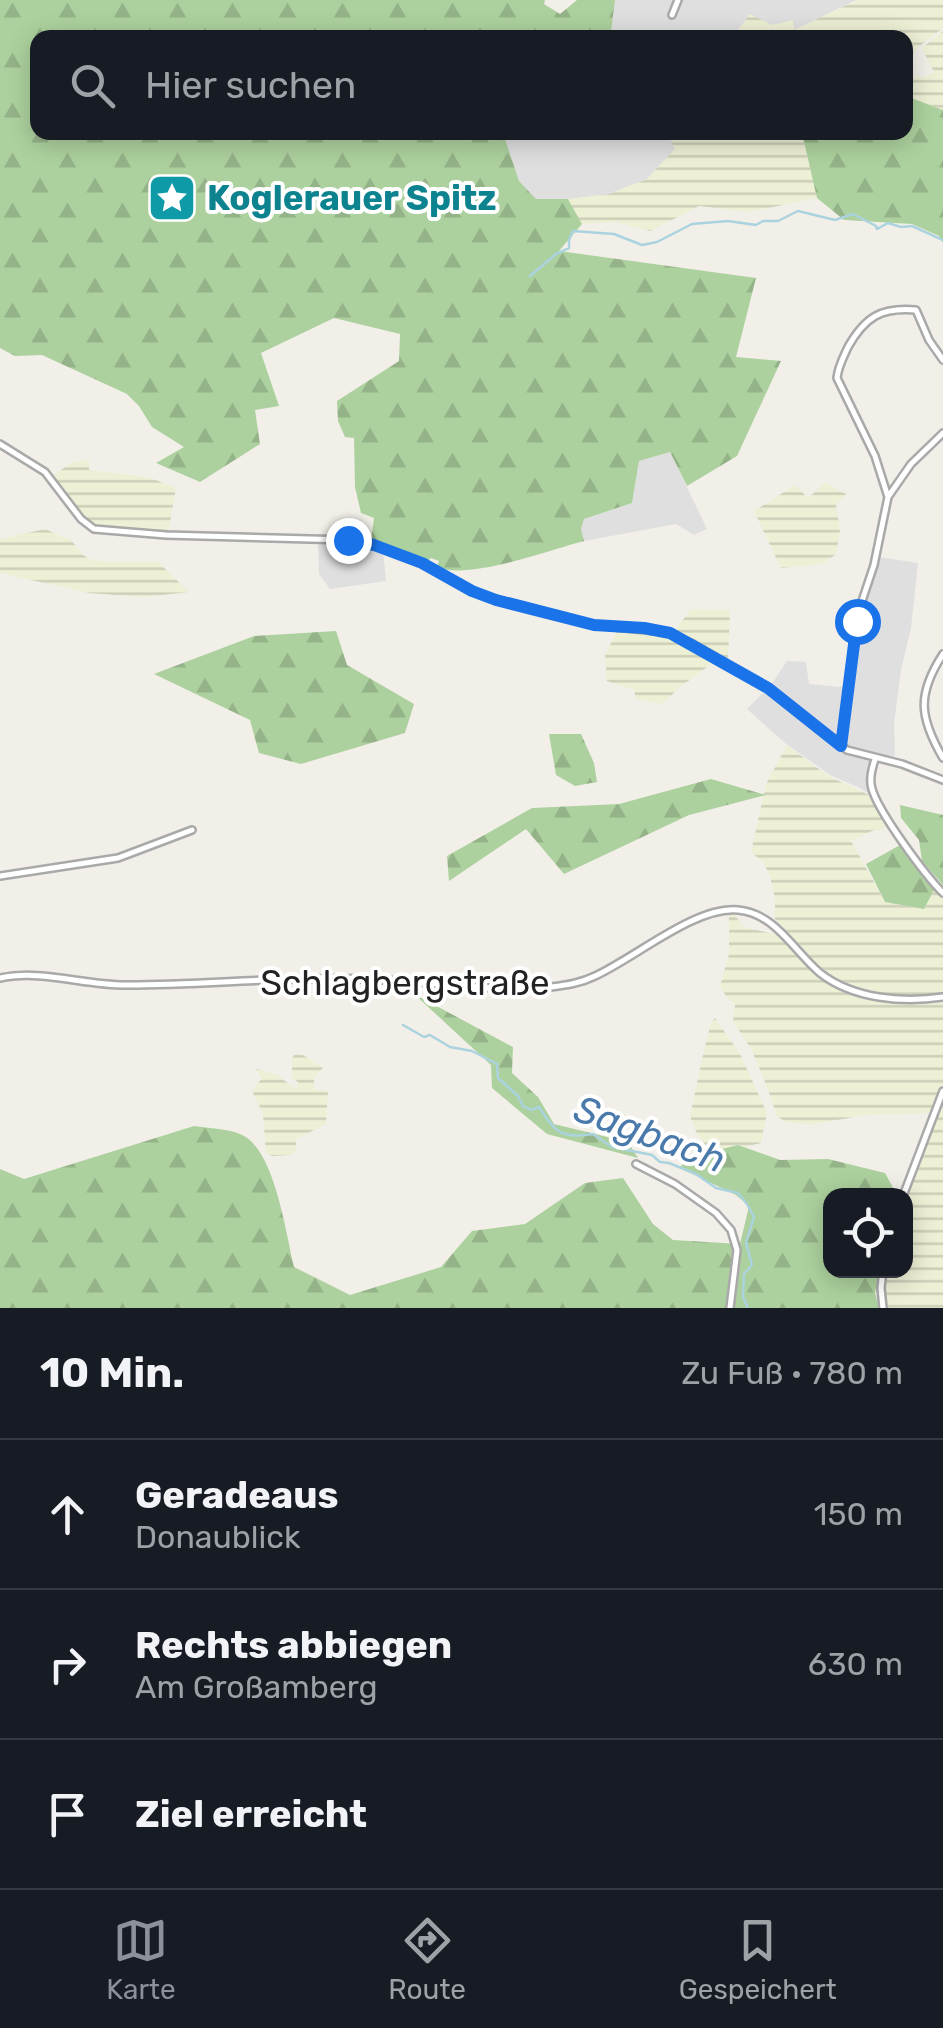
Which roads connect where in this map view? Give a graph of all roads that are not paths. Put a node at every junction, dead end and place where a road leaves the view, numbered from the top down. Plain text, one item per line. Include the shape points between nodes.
1 (678, 0) edge
2 (672, 15) dead end
3 (943, 360) edge
4 (943, 433) edge
5 (0, 444) edge
6 (888, 497) junction
7 (943, 654) edge
8 (841, 746) junction
9 (874, 758) junction
10 (943, 758) edge
11 (943, 780) edge
12 (192, 830) dead end
13 (0, 876) edge
14 (943, 893) edge
15 (0, 978) edge
16 (943, 997) edge
17 (943, 1092) edge
18 (636, 1164) dead end
19 (906, 1188) edge
20 (883, 1278) edge
21 (730, 1308) edge
22 (883, 1308) edge

1 - 2 street
3 - 6 street via 916,310 897,310 866,321 839,366 838,378
4 - 6 street
5 - 8 street via 40,467 94,529 360,542 422,563 496,600 594,625 666,632 768,688
6 - 8 street via 858,613
7 - 10 street via 923,704
8 - 9 street
9 - 11 street
9 - 14 street via 870,780 876,799
12 - 13 street via 118,858
15 - 16 street, Schlagbergstraße via 126,985 350,978 555,986 593,978 695,920 732,910 768,921 842,985 900,1001
17 - 19 street
18 - 21 street via 675,1184 732,1230 737,1250
20 - 22 street

